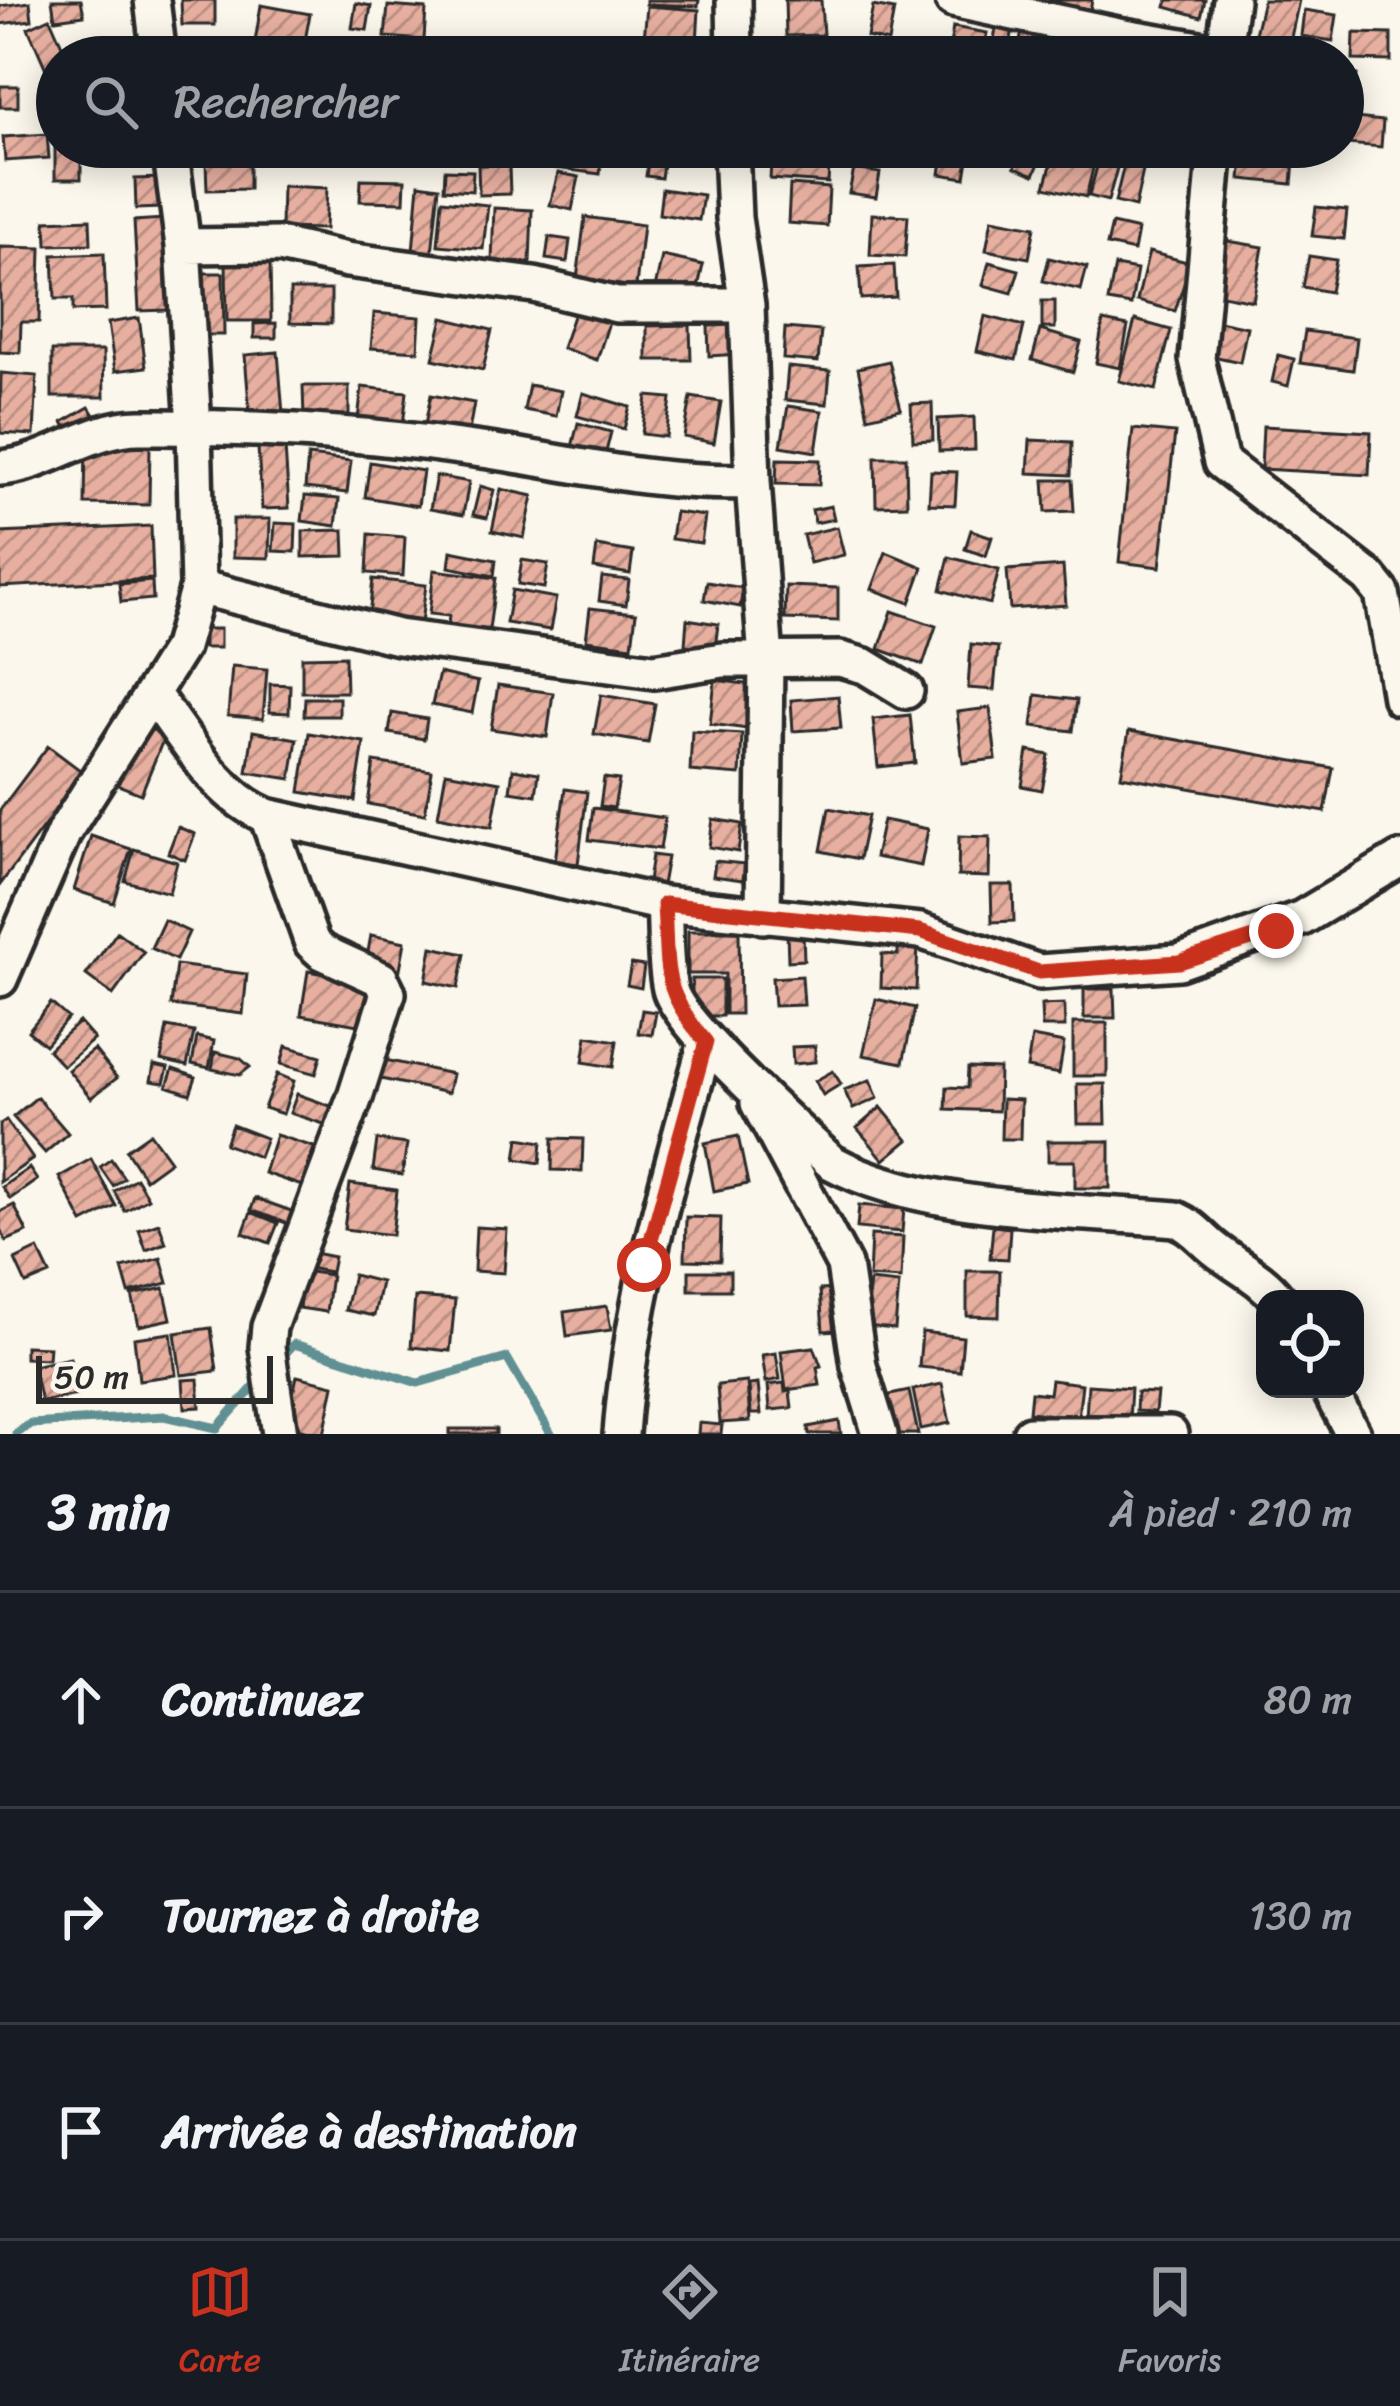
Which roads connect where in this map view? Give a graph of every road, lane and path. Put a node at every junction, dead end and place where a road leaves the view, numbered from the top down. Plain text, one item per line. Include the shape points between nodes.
1 (152, 0) edge
2 (734, 0) edge
3 (953, 0) edge
4 (1231, 0) edge
5 (156, 36) edge
6 (735, 36) edge
7 (1123, 36) edge
8 (1226, 36) edge
9 (173, 168) edge
10 (731, 168) edge
11 (1214, 168) edge
12 (183, 246) junction
13 (747, 305) junction
14 (194, 428) junction
15 (0, 468) edge
16 (753, 481) junction
17 (198, 587) junction
18 (766, 660) junction
19 (906, 692) dead end
20 (153, 695) junction
21 (1400, 698) edge
22 (267, 816) junction
23 (1400, 859) edge
24 (664, 904) junction
25 (763, 916) junction
26 (0, 979) edge
27 (706, 1042) junction
28 (743, 1075) junction
29 (1271, 1290) edge
30 (1334, 1398) edge
31 (280, 1434) edge
32 (620, 1434) edge
33 (880, 1434) edge
34 (1030, 1434) edge
35 (1170, 1434) edge
36 (1353, 1434) edge

1 - 5 street
2 - 6 street
3 - 7 street
4 - 8 street
9 - 12 street
10 - 13 street
11 - 21 street via 1197,358 1220,462 1382,592
12 - 13 street via 279,244 617,304
12 - 14 street
13 - 16 street
14 - 15 street via 98,434
14 - 16 street via 396,439 693,484
14 - 17 street
16 - 18 street
17 - 18 street via 398,637 654,671
17 - 20 street via 181,647
18 - 19 street via 853,662
18 - 25 street
20 - 22 street via 229,793
20 - 26 street via 64,832
22 - 24 street
22 - 31 street via 311,943 381,979 388,993 280,1288 267,1347
23 - 25 street via 1302,918 1179,962 1039,972 920,931
24 - 25 street
24 - 27 street via 670,991
27 - 28 street
27 - 32 street via 644,1265
28 - 29 street via 831,1162 853,1173 951,1199 1176,1219
28 - 33 street via 844,1265 859,1366
30 - 36 street
34 - 35 street

